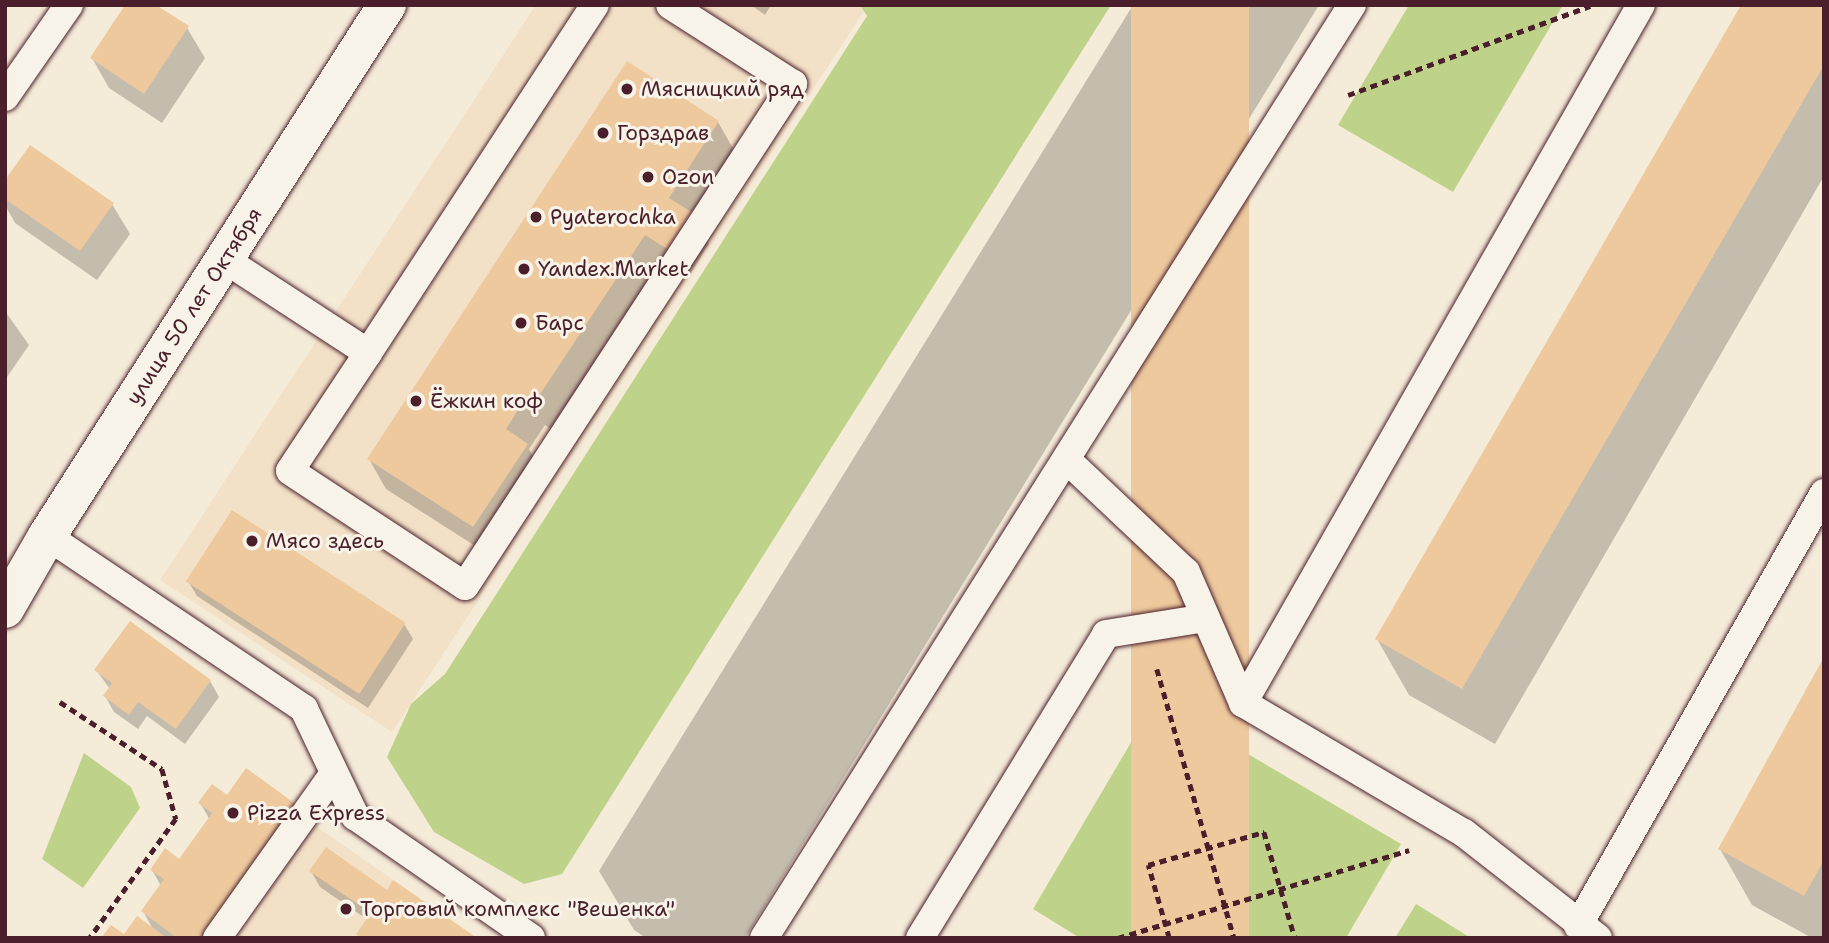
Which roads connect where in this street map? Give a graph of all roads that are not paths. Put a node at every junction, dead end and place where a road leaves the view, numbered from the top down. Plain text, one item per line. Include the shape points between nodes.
1 (69, 5) edge
2 (387, 5) edge
3 (595, 5) edge
4 (670, 5) edge
5 (1352, 5) edge
6 (1641, 5) edge
7 (5, 97) edge
8 (224, 259) junction
9 (368, 353) junction
10 (1067, 460) junction
11 (1824, 494) edge
12 (47, 536) junction
13 (5, 609) edge
14 (1206, 618) junction
15 (1243, 703) junction
16 (333, 775) junction
17 (1588, 932) edge
18 (217, 938) edge
19 (531, 938) edge
20 (764, 938) edge
21 (920, 938) edge

1 - 7 lane
2 - 8 street, улица 50 лет Октября
3 - 9 lane
4 - 9 lane via 793,85 465,586 290,471
5 - 10 lane
6 - 15 lane
8 - 9 lane
8 - 12 street, улица 50 лет Октября
10 - 14 lane via 1186,572
10 - 20 lane
11 - 17 lane
12 - 13 street, улица 50 лет Октября
12 - 16 lane via 304,709
14 - 15 lane
14 - 21 lane via 1106,634
15 - 17 lane via 1464,832
16 - 18 lane
16 - 19 lane via 355,816

